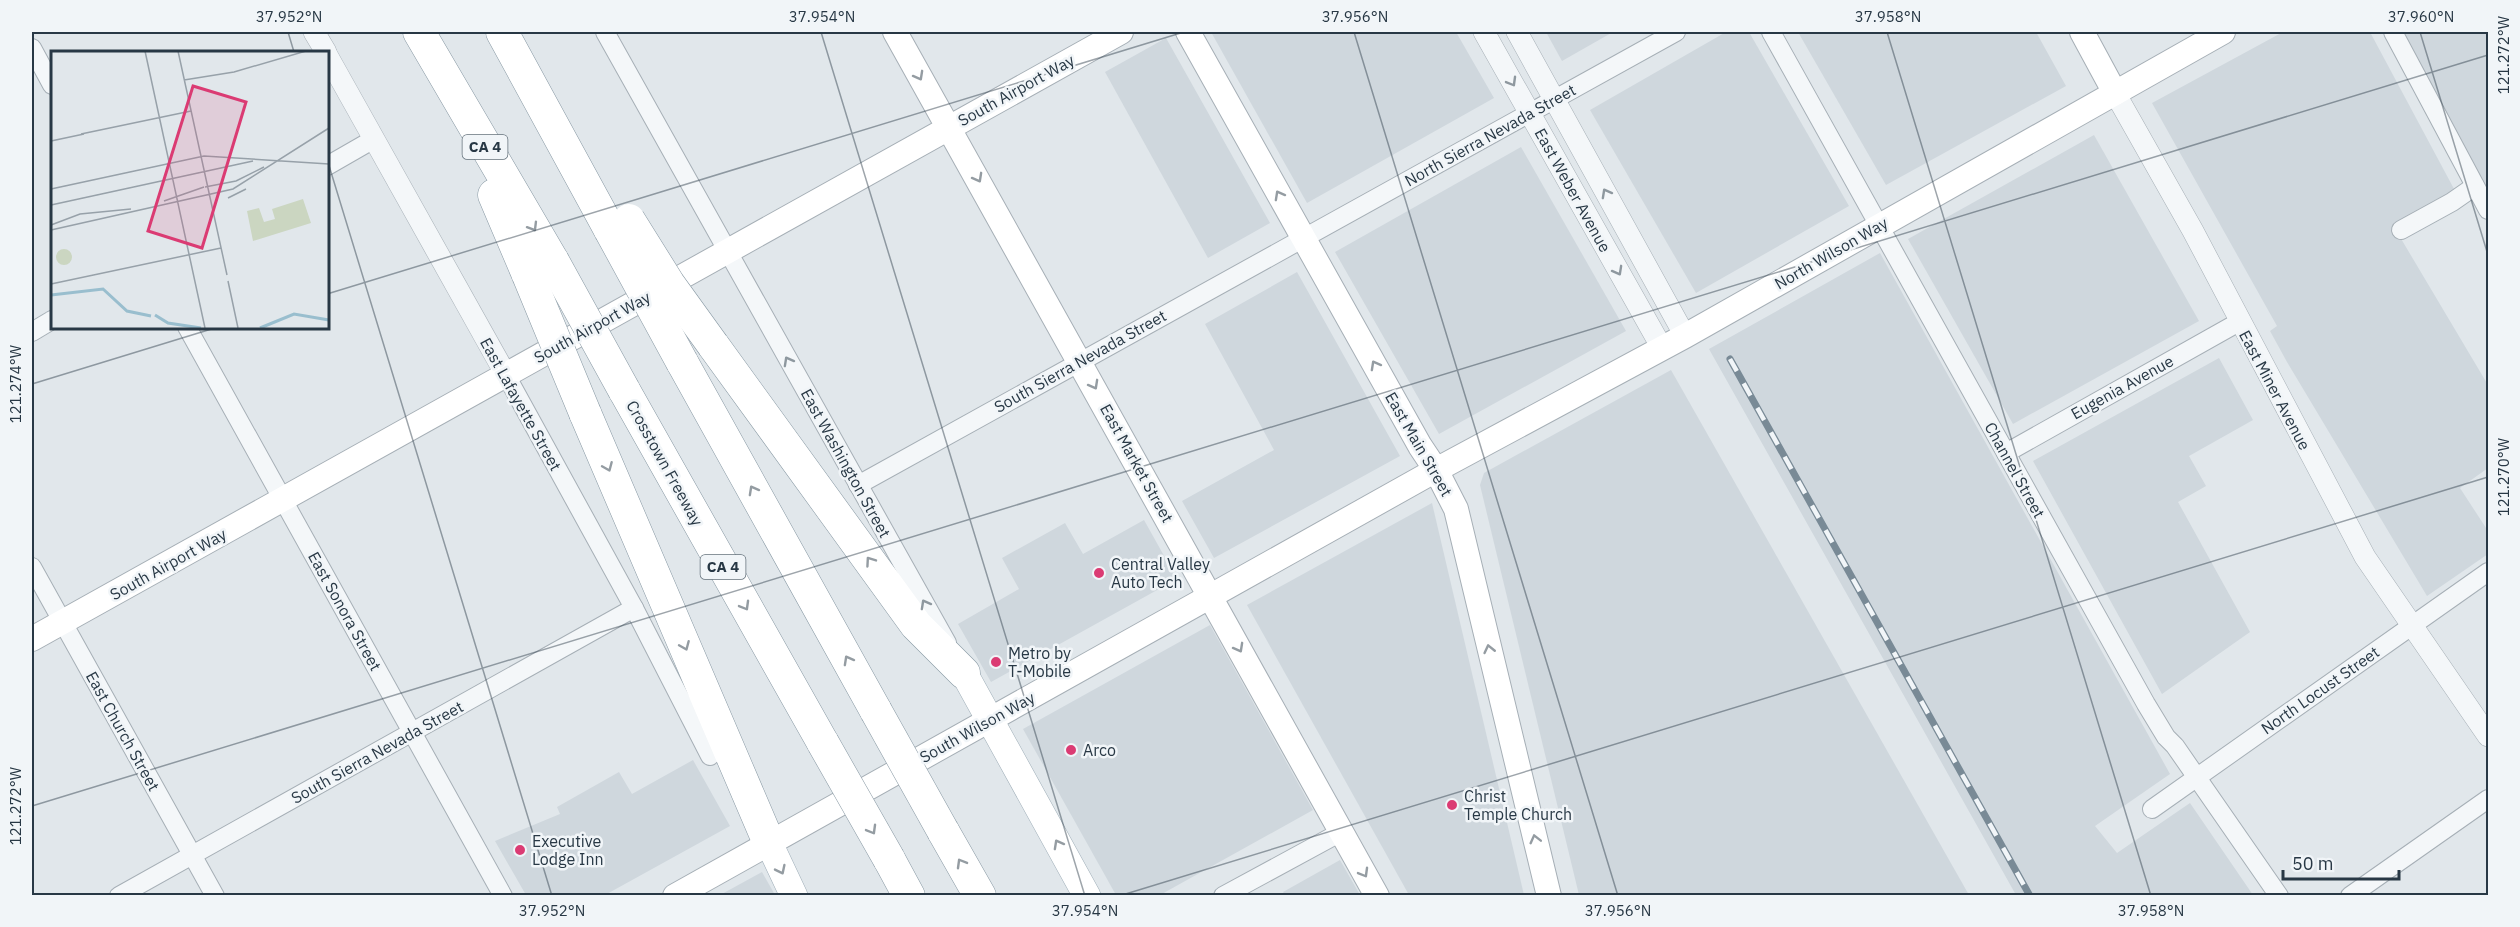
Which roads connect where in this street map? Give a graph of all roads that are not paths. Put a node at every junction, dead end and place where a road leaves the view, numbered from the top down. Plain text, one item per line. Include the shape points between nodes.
1 (314, 32) edge
2 (419, 32) edge
3 (604, 32) edge
4 (895, 32) edge
5 (1121, 32) edge
6 (1188, 32) edge
7 (1484, 32) edge
8 (1517, 32) edge
9 (1676, 32) edge
10 (1771, 32) edge
11 (2082, 32) edge
12 (2223, 32) edge
13 (2393, 32) edge
14 (504, 35) edge
15 (32, 48) edge
16 (324, 51) edge
17 (328, 58) edge
18 (51, 83) edge
19 (2115, 93) junction
20 (1554, 100) junction
21 (1530, 113) junction
22 (950, 127) junction
23 (374, 139) junction
24 (328, 165) edge
25 (2475, 186) junction
26 (2488, 210) edge
27 (620, 225) junction
28 (1879, 225) junction
29 (2401, 230) dead end
30 (1303, 238) junction
31 (726, 252) junction
32 (540, 268) junction
33 (51, 321) edge
34 (2239, 322) junction
35 (188, 328) edge
36 (32, 332) edge
37 (1685, 336) junction
38 (1662, 348) junction
39 (1080, 362) junction
40 (506, 375) junction
41 (2006, 453) junction
42 (1436, 470) junction
43 (858, 485) junction
44 (282, 500) junction
45 (32, 567) edge
46 (2488, 572) edge
47 (1210, 596) junction
48 (634, 608) junction
49 (63, 622) junction
50 (2410, 626) junction
51 (32, 639) edge
52 (964, 674) junction
53 (990, 719) junction
54 (412, 732) junction
55 (2488, 736) edge
56 (710, 756) dead end
57 (2197, 777) junction
58 (2488, 799) edge
59 (2152, 809) dead end
60 (1341, 832) junction
61 (769, 843) junction
62 (192, 855) junction
63 (119, 896) edge
64 (215, 896) edge
65 (503, 896) edge
66 (675, 896) edge
67 (794, 896) edge
68 (909, 896) edge
69 (980, 896) edge
70 (1087, 896) edge
71 (1223, 896) edge
72 (1377, 896) edge
73 (1549, 896) edge
74 (2279, 896) edge
75 (2350, 896) edge

1 - 16 street, East Lafayette Street
2 -> 32 highway
3 - 31 street, East Washington Street
4 -> 22 main road, East Market Street
5 - 22 main road, South Airport Way
30 -> 6 main road, East Main Street
7 -> 21 street, East Weber Avenue
8 - 20 street, East Weber Avenue
9 - 20 street, North Sierra Nevada Street
10 - 28 street, Channel Street
11 - 19 main road, East Miner Avenue
12 - 19 main road, North Wilson Way
13 - 25 street
14 - 27 highway via 575,132
15 - 18 street
17 - 23 street, East Lafayette Street
19 - 28 main road, North Wilson Way
19 - 34 street, East Miner Avenue
20 - 21 street, North Sierra Nevada Street
37 -> 20 street, East Weber Avenue
21 - 30 street, North Sierra Nevada Street
21 -> 38 street, East Weber Avenue
22 - 31 main road, South Airport Way
22 -> 39 main road, East Market Street
23 - 24 street
23 - 40 street, East Lafayette Street
25 - 26 street
25 - 29 street
52 -> 27 highway, bridge via 915,626 669,284
69 -> 27 highway, bridge via 682,362
28 - 37 main road, North Wilson Way
28 - 41 street, Channel Street
30 - 39 street, South Sierra Nevada Street
42 -> 30 main road, East Main Street
31 - 40 main road, South Airport Way
43 -> 31 street, East Washington Street
32 -> 61 highway, bridge via 585,413
32 -> 68 highway, Crosstown Freeway / CA 4, bridge via 624,390
33 - 36 street
34 - 41 street, Eugenia Avenue
34 - 50 street, East Miner Avenue via 2364,556
35 - 44 street, East Sonora Street
37 - 38 main road, North Wilson Way
38 - 42 main road, North Wilson Way
39 - 43 street, South Sierra Nevada Street
39 -> 47 main road, East Market Street
40 - 44 main road, South Airport Way
40 - 48 street, East Lafayette Street
41 - 57 street, Channel Street via 2146,704
42 - 47 main road, South Wilson Way
73 -> 42 main road, East Main Street via 1456,509
52 -> 43 street, East Washington Street
44 - 49 main road, South Airport Way
44 - 54 street, East Sonora Street
45 - 49 street, East Church Street
46 - 50 street, North Locust Street
47 - 53 main road, South Wilson Way
47 -> 60 main road, East Market Street
48 - 54 street, South Sierra Nevada Street
48 - 56 street, East Lafayette Street
49 - 51 main road, South Airport Way
49 - 62 street, East Church Street
50 - 55 street, East Miner Avenue
50 - 57 street, North Locust Street
52 - 53 main road, East Washington Street
53 - 61 main road, South Wilson Way
70 -> 53 main road, East Washington Street
54 - 62 street, South Sierra Nevada Street
54 - 65 street, East Sonora Street
57 - 59 street, North Locust Street
57 - 74 street, Channel Street
58 - 75 street
60 - 71 street
60 -> 72 main road, East Market Street
61 - 66 main road, South Wilson Way
61 -> 67 main road
62 - 63 street, South Sierra Nevada Street
62 - 64 street, East Church Street

